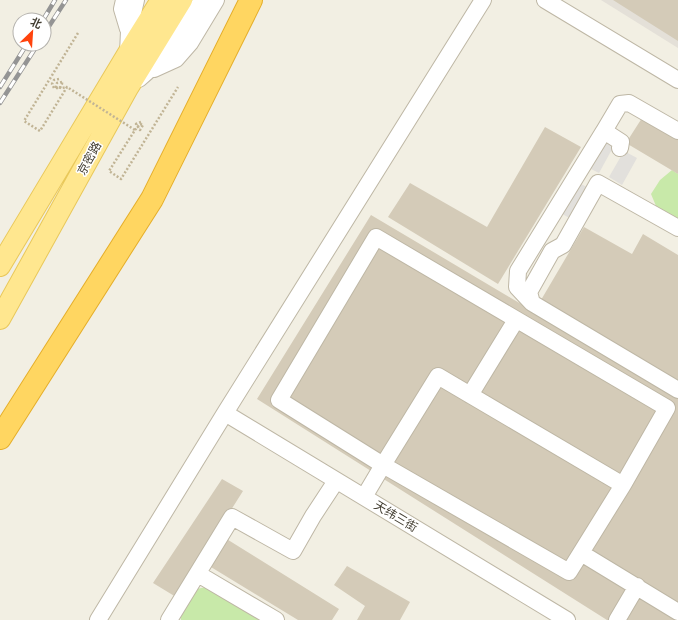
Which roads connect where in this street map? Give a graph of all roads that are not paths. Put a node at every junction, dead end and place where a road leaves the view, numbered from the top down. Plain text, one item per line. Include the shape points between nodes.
1 (124, 0) edge
2 (136, 0) edge
3 (161, 0) edge
4 (182, 0) edge
5 (202, 0) edge
6 (216, 0) edge
7 (251, 0) edge
8 (483, 0) edge
9 (545, 0) edge
10 (129, 31) junction
11 (128, 53) junction
12 (147, 72) junction
13 (678, 80) edge
14 (128, 88) junction
15 (604, 131) junction
16 (678, 131) edge
17 (620, 148) dead end
18 (678, 228) edge
19 (0, 266) edge
20 (532, 302) junction
21 (0, 319) edge
22 (516, 320) junction
23 (678, 390) edge
24 (470, 395) junction
25 (672, 411) edge
26 (224, 413) junction
27 (0, 438) edge
28 (383, 465) junction
29 (336, 480) junction
30 (623, 485) junction
31 (364, 498) junction
32 (581, 553) junction
33 (198, 574) junction
34 (637, 586) junction
35 (678, 612) edge
36 (98, 620) edge
37 (169, 620) edge
38 (276, 620) edge
39 (567, 620) edge
40 (617, 620) edge

1 - 10 street via 122,9
2 - 10 street
3 - 11 main road, 京密路
4 - 14 main road, 京密路
5 - 12 street via 175,42
6 - 12 street via 190,43 176,59
7 - 27 highway via 152,199
8 - 26 street
9 - 13 street
10 - 11 street
11 - 19 main road, 京密路
12 - 14 street
14 - 21 main road, 京密路
15 - 16 street via 620,104 629,103
15 - 17 street via 621,142
15 - 20 street via 518,271 517,287
18 - 20 street via 598,183 563,245 552,251 529,292
20 - 23 street
22 - 24 street
22 - 25 street
22 - 28 street via 376,237 280,400
24 - 28 street via 438,376
24 - 30 street
25 - 30 street
26 - 29 street, 天纬三街
26 - 36 street
28 - 31 street
28 - 32 street via 569,572
29 - 31 street, 天纬三街
29 - 33 street via 293,551 232,517
30 - 32 street
31 - 39 street, 天纬三街
32 - 34 street
33 - 37 street
33 - 38 street
34 - 35 street
34 - 40 street

